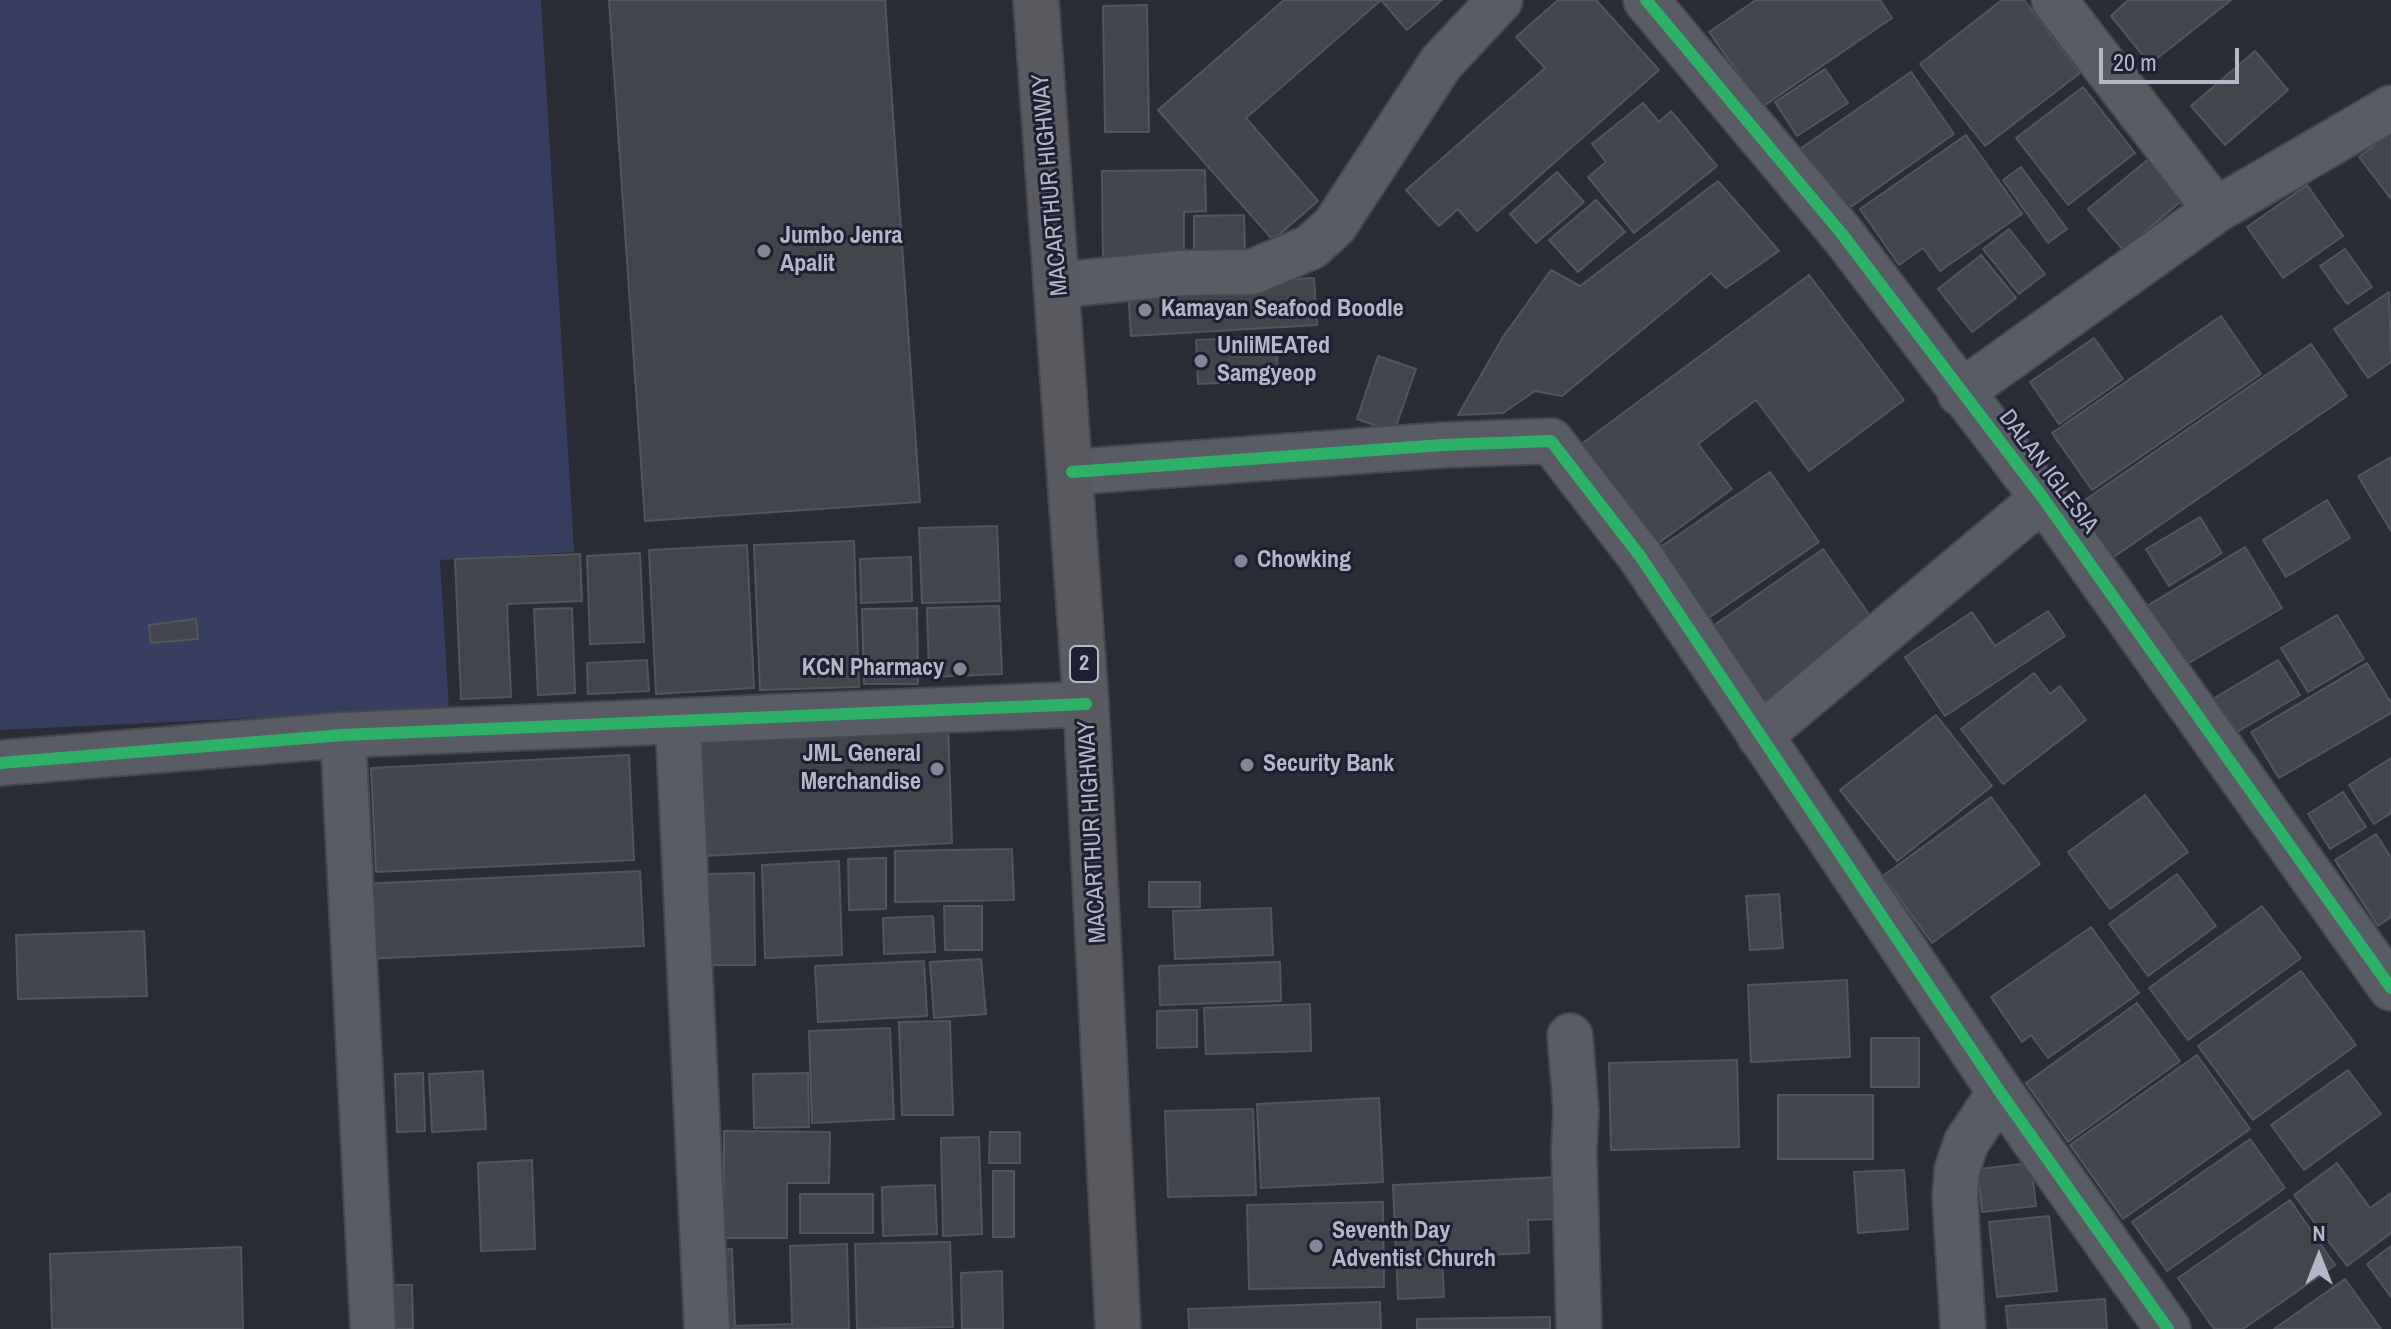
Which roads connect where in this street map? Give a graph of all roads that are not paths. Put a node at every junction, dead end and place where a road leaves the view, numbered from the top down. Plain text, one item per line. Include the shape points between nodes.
1 (1036, 0) edge
2 (1500, 0) edge
3 (1646, 0) edge
4 (2054, 0) edge
5 (2391, 108) edge
6 (2216, 210) junction
7 (1059, 285) junction
8 (1960, 393) junction
9 (1072, 472) junction
10 (2043, 498) junction
11 (1086, 704) junction
12 (678, 723) junction
13 (343, 735) junction
14 (1760, 736) junction
15 (0, 763) edge
16 (2391, 988) edge
17 (1570, 1036) dead end
18 (2000, 1092) junction
19 (373, 1329) edge
20 (707, 1329) edge
21 (1118, 1329) edge
22 (1579, 1329) edge
23 (1963, 1329) edge
24 (2168, 1329) edge

1 - 7 highway, MACARTHUR HIGHWAY / 2
2 - 7 street via 1441,63 1335,225 1311,247 1252,272
3 - 8 street, DALAN IGLESIA via 1842,234
4 - 6 street
5 - 6 street
6 - 8 street
7 - 9 highway, MACARTHUR HIGHWAY / 2
8 - 10 street, DALAN IGLESIA
9 - 11 highway, MACARTHUR HIGHWAY / 2
9 - 14 street via 1551,441 1640,556
10 - 14 street
10 - 16 street, DALAN IGLESIA
11 - 12 street
11 - 21 highway, MACARTHUR HIGHWAY / 2
12 - 13 street
12 - 20 street
13 - 15 street
13 - 19 street
14 - 18 street
17 - 22 street
18 - 23 street via 1966,1143 1957,1170
18 - 24 street

